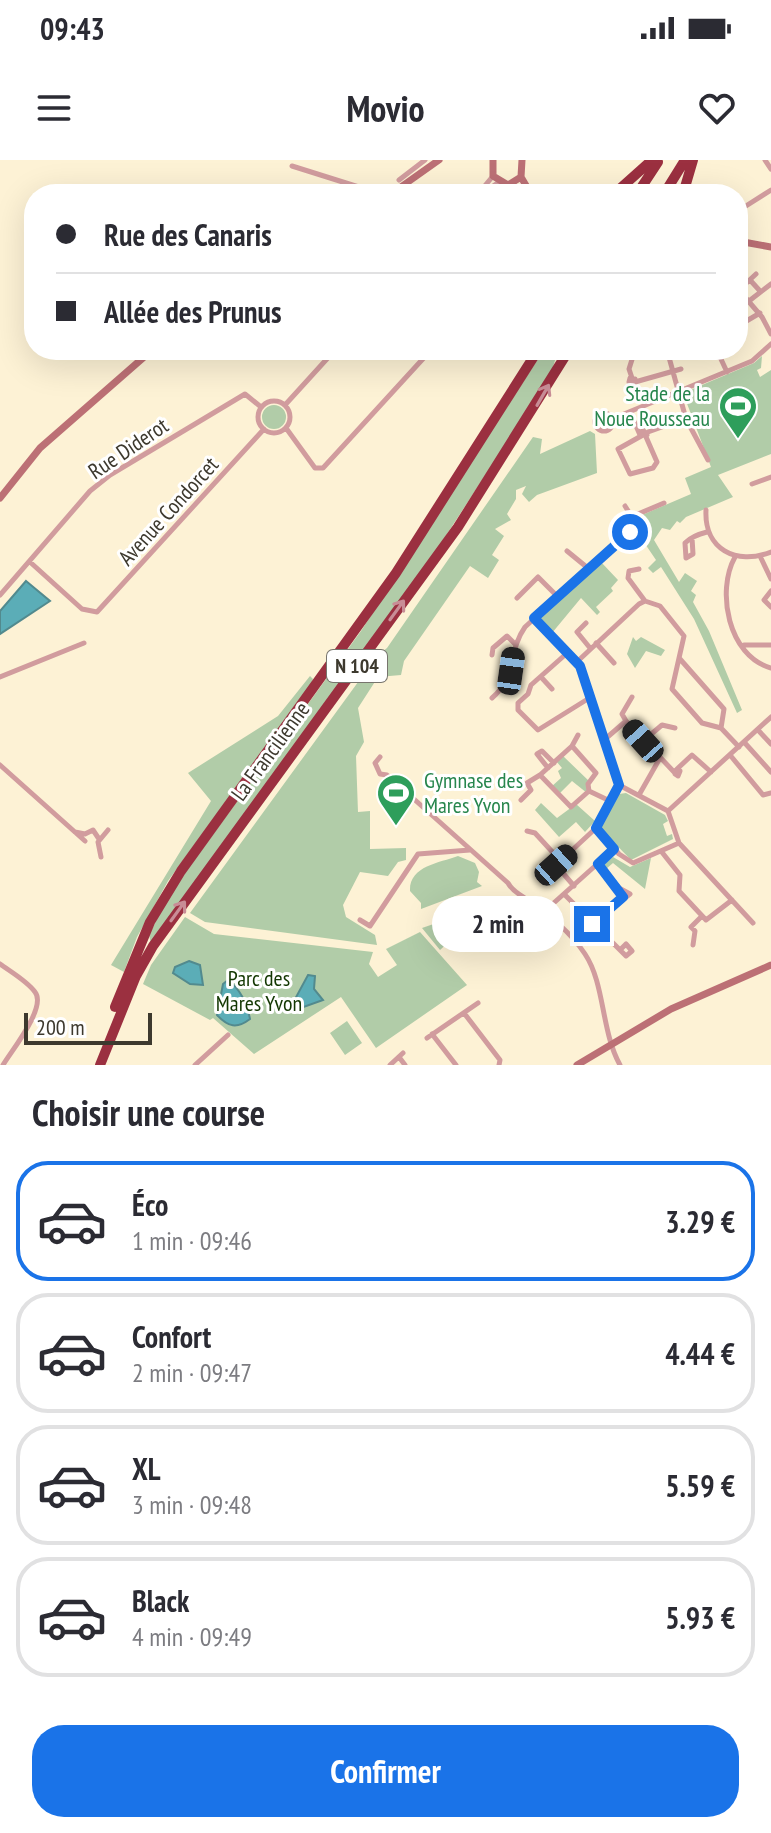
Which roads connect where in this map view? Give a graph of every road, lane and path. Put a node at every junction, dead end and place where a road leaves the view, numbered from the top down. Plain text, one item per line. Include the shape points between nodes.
1 (425, 160) edge
2 (439, 160) edge
3 (491, 160) edge
4 (522, 160) edge
5 (652, 160) edge
6 (659, 160) edge
7 (685, 160) edge
8 (693, 160) edge
9 (765, 160) edge
10 (292, 166) dead end
11 (771, 169) edge
12 (521, 177) junction
13 (496, 179) junction
14 (399, 180) dead end
15 (349, 184) edge
16 (405, 184) edge
17 (491, 184) edge
18 (513, 184) joint
19 (524, 184) edge
20 (625, 184) edge
21 (643, 184) edge
22 (670, 184) edge
23 (686, 184) edge
24 (771, 190) edge
25 (748, 205) edge
26 (748, 243) edge
27 (771, 247) edge
28 (756, 274) dead end
29 (750, 280) joint
30 (771, 284) edge
31 (760, 291) junction
32 (749, 301) joint
33 (760, 313) junction
34 (748, 320) edge
35 (771, 334) edge
36 (771, 344) edge
37 (141, 360) edge
38 (326, 360) edge
39 (422, 360) edge
40 (530, 360) edge
41 (563, 360) edge
42 (632, 360) edge
43 (672, 360) edge
44 (721, 360) edge
45 (678, 370) junction
46 (727, 372) junction
47 (681, 390) junction
48 (285, 405) junction
49 (261, 407) junction
50 (630, 412) junction
51 (612, 419) dead end
52 (662, 427) dead end
53 (286, 428) junction
54 (264, 429) junction
55 (644, 434) junction
56 (708, 460) dead end
57 (771, 477) edge
58 (752, 484) dead end
59 (0, 498) edge
60 (664, 503) dead end
61 (625, 506) dead end
62 (706, 510) dead end
63 (631, 517) junction
64 (707, 532) junction
65 (692, 538) dead end
66 (567, 551) dead end
67 (771, 552) edge
68 (760, 556) junction
69 (735, 557) junction
70 (30, 562) junction
71 (589, 569) junction
72 (639, 569) dead end
73 (771, 579) edge
74 (771, 591) edge
75 (0, 595) edge
76 (558, 597) junction
77 (517, 598) dead end
78 (645, 601) junction
79 (771, 607) edge
80 (534, 618) junction
81 (586, 623) dead end
82 (84, 643) dead end
83 (596, 643) junction
84 (515, 644) junction
85 (743, 645) junction
86 (771, 645) edge
87 (590, 648) junction
88 (566, 654) junction
89 (492, 655) dead end
90 (680, 659) junction
91 (578, 662) junction
92 (614, 663) dead end
93 (771, 668) edge
94 (0, 677) edge
95 (541, 677) junction
96 (552, 689) dead end
97 (591, 697) junction
98 (632, 697) dead end
99 (492, 698) dead end
100 (771, 717) edge
101 (626, 721) junction
102 (675, 728) dead end
103 (721, 728) junction
104 (758, 730) junction
105 (578, 735) dead end
106 (604, 740) junction
107 (643, 741) junction
108 (771, 744) edge
109 (741, 745) junction
110 (572, 746) junction
111 (730, 755) junction
112 (380, 757) dead end
113 (660, 758) junction
114 (554, 763) junction
115 (0, 765) edge
116 (548, 768) junction
117 (711, 772) junction
118 (771, 772) edge
119 (540, 775) junction
120 (619, 785) junction
121 (589, 791) junction
122 (771, 793) edge
123 (639, 795) junction
124 (521, 800) dead end
125 (610, 801) junction
126 (668, 811) junction
127 (596, 828) junction
128 (527, 831) dead end
129 (85, 838) junction
130 (96, 840) junction
131 (679, 843) junction
132 (614, 849) junction
133 (471, 850) junction
134 (661, 851) junction
135 (100, 855) dead end
136 (598, 864) junction
137 (556, 865) junction
138 (574, 886) junction
139 (564, 894) junction
140 (732, 900) junction
141 (547, 909) dead end
142 (702, 916) junction
143 (360, 920) dead end
144 (753, 923) dead end
145 (592, 924) junction
146 (693, 945) dead end
147 (621, 949) dead end
148 (0, 964) edge
149 (771, 966) edge
150 (478, 1003) dead end
151 (464, 1013) junction
152 (228, 1035) dead end
153 (609, 1045) junction
154 (3, 1065) edge
155 (93, 1065) edge
156 (100, 1065) edge
157 (195, 1065) edge
158 (390, 1065) edge
159 (405, 1065) edge
160 (456, 1065) edge
161 (499, 1065) edge
162 (577, 1065) edge
163 (620, 1065) edge

1 - 14 street
2 - 16 street
3 - 13 street
4 - 12 street
5 - 20 highway
6 - 21 highway
7 - 22 highway
8 - 23 highway
9 - 11 street
10 - 15 street
12 - 18 street
12 - 19 street
13 - 17 street
13 - 18 street
24 - 25 street
26 - 27 street
28 - 29 street
29 - 31 street
30 - 31 street
31 - 32 street
32 - 33 street
33 - 34 street
33 - 35 street
36 - 46 street via 752,361
37 - 59 street via 40,448
38 - 48 street
39 - 53 street via 323,468 315,468
40 - 155 highway, La Francilienne / N 104 via 389,584 170,887 140,946
156 -> 41 highway, La Francilienne / N 104 via 153,946 458,527
42 - 45 street via 634,380 643,382
43 - 45 street
44 - 46 street
45 - 47 street
46 - 47 street
47 - 50 street
47 - 56 street via 686,419
48 - 49 street via 275,401
48 - 53 street via 290,419
49 - 54 street via 258,421
49 - 70 street, Rue Diderot via 245,394 110,475
50 - 51 street
50 - 55 street
52 - 55 street
53 - 54 street via 272,433
54 - 70 street, Avenue Condorcet via 94,613 82,609
55 - 55 street via 619,447 626,470 634,475 658,459
57 - 58 street
60 - 63 street
61 - 63 street
62 - 64 street
63 - 71 street via 637,525
64 - 65 street
64 - 69 street via 721,550
66 - 71 street
67 - 68 street
68 - 69 street
68 - 73 street
69 - 85 street via 726,578 726,599
70 - 75 street
71 - 76 street
72 - 78 street via 633,567 627,575
74 - 79 street via 764,600
76 - 77 street via 538,577
76 - 80 street
78 - 83 street
78 - 90 street via 658,604 682,630
80 - 84 street
80 - 88 street
81 - 87 street via 577,632
82 - 94 street
83 - 87 street
83 - 92 street
84 - 89 street via 507,636
84 - 99 street via 509,679
85 - 86 street
85 - 93 street via 759,664
87 - 91 street
88 - 91 street
88 - 95 street
90 - 103 street via 725,711
90 - 103 street via 671,688 702,723
91 - 97 street
95 - 96 street
95 - 97 street via 517,707 535,729
97 - 106 street
98 - 101 street via 623,712
100 - 104 street
101 - 106 street
101 - 107 street
102 - 107 street via 662,725
103 - 109 street
104 - 108 street
104 - 109 street
105 - 110 street
106 - 120 street
107 - 113 street
109 - 111 street
109 - 118 street
110 - 114 street
110 - 121 street via 596,773
111 - 117 street
111 - 122 street via 763,795
112 - 133 street via 375,763 380,774
113 - 117 street via 676,771 692,755
113 - 123 street
114 - 116 street
114 - 116 street via 542,751 537,754
115 - 129 street
116 - 119 street
117 - 126 street
119 - 121 street via 568,806
119 - 124 street via 527,783 531,790
120 - 123 street
120 - 125 street
121 - 125 street
123 - 126 street
125 - 127 street
126 - 131 street
127 - 132 street
127 - 137 street
128 - 137 street via 557,857
129 - 130 street
129 - 130 street via 91,830
130 - 135 street
131 - 134 street
131 - 140 street
132 - 134 street via 633,863
132 - 136 street
133 - 143 street via 418,854 370,926
133 - 153 street via 587,957
134 - 142 street via 680,875 679,891
136 - 138 street
136 - 145 street via 619,888 620,900
137 - 138 street
138 - 139 street
139 - 141 street
139 - 145 street
140 - 142 street via 711,920
140 - 144 street
142 - 146 street via 691,927
145 - 147 street
148 - 154 street via 36,993 38,1004
149 - 153 street via 671,1009
150 - 151 street
151 - 160 street via 430,1036
151 - 161 street
152 - 157 street
153 - 162 street
153 - 163 street
158 - 159 street via 401,1055

